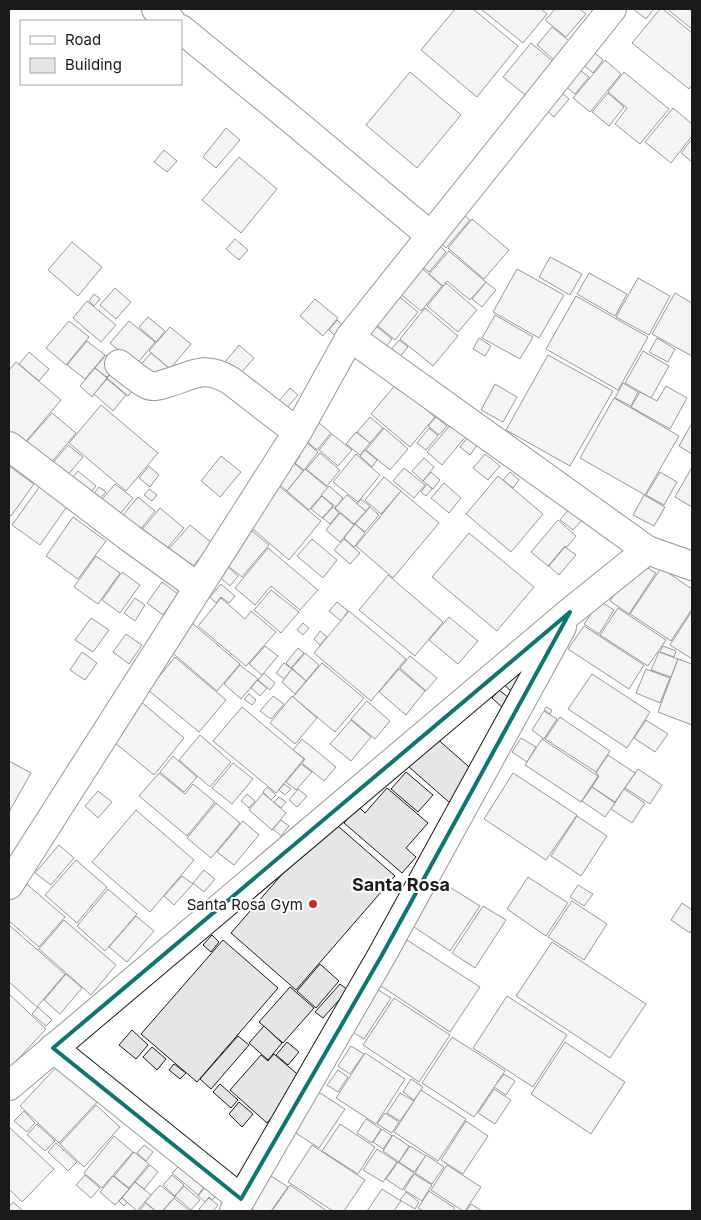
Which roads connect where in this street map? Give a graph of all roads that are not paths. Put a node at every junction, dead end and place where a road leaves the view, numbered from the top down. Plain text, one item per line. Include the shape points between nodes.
1 (156, 9) edge
2 (612, 9) edge
3 (171, 20) edge
4 (182, 30) edge
5 (431, 236) junction
6 (350, 337) junction
7 (119, 364) dead end
8 (297, 432) junction
9 (9, 446) edge
10 (647, 550) junction
11 (692, 566) edge
12 (198, 587) junction
13 (570, 612) junction
14 (9, 885) edge
15 (53, 1048) junction
16 (9, 1086) edge
17 (237, 1205) edge

1 - 3 street
2 - 5 street
4 - 5 street
5 - 6 street
6 - 8 street
6 - 10 street
7 - 8 street via 150,386 199,372 224,376
8 - 12 street
9 - 12 street
10 - 11 street
10 - 13 street
12 - 14 street
13 - 15 street
13 - 17 street via 382,955
15 - 16 street
15 - 17 street

